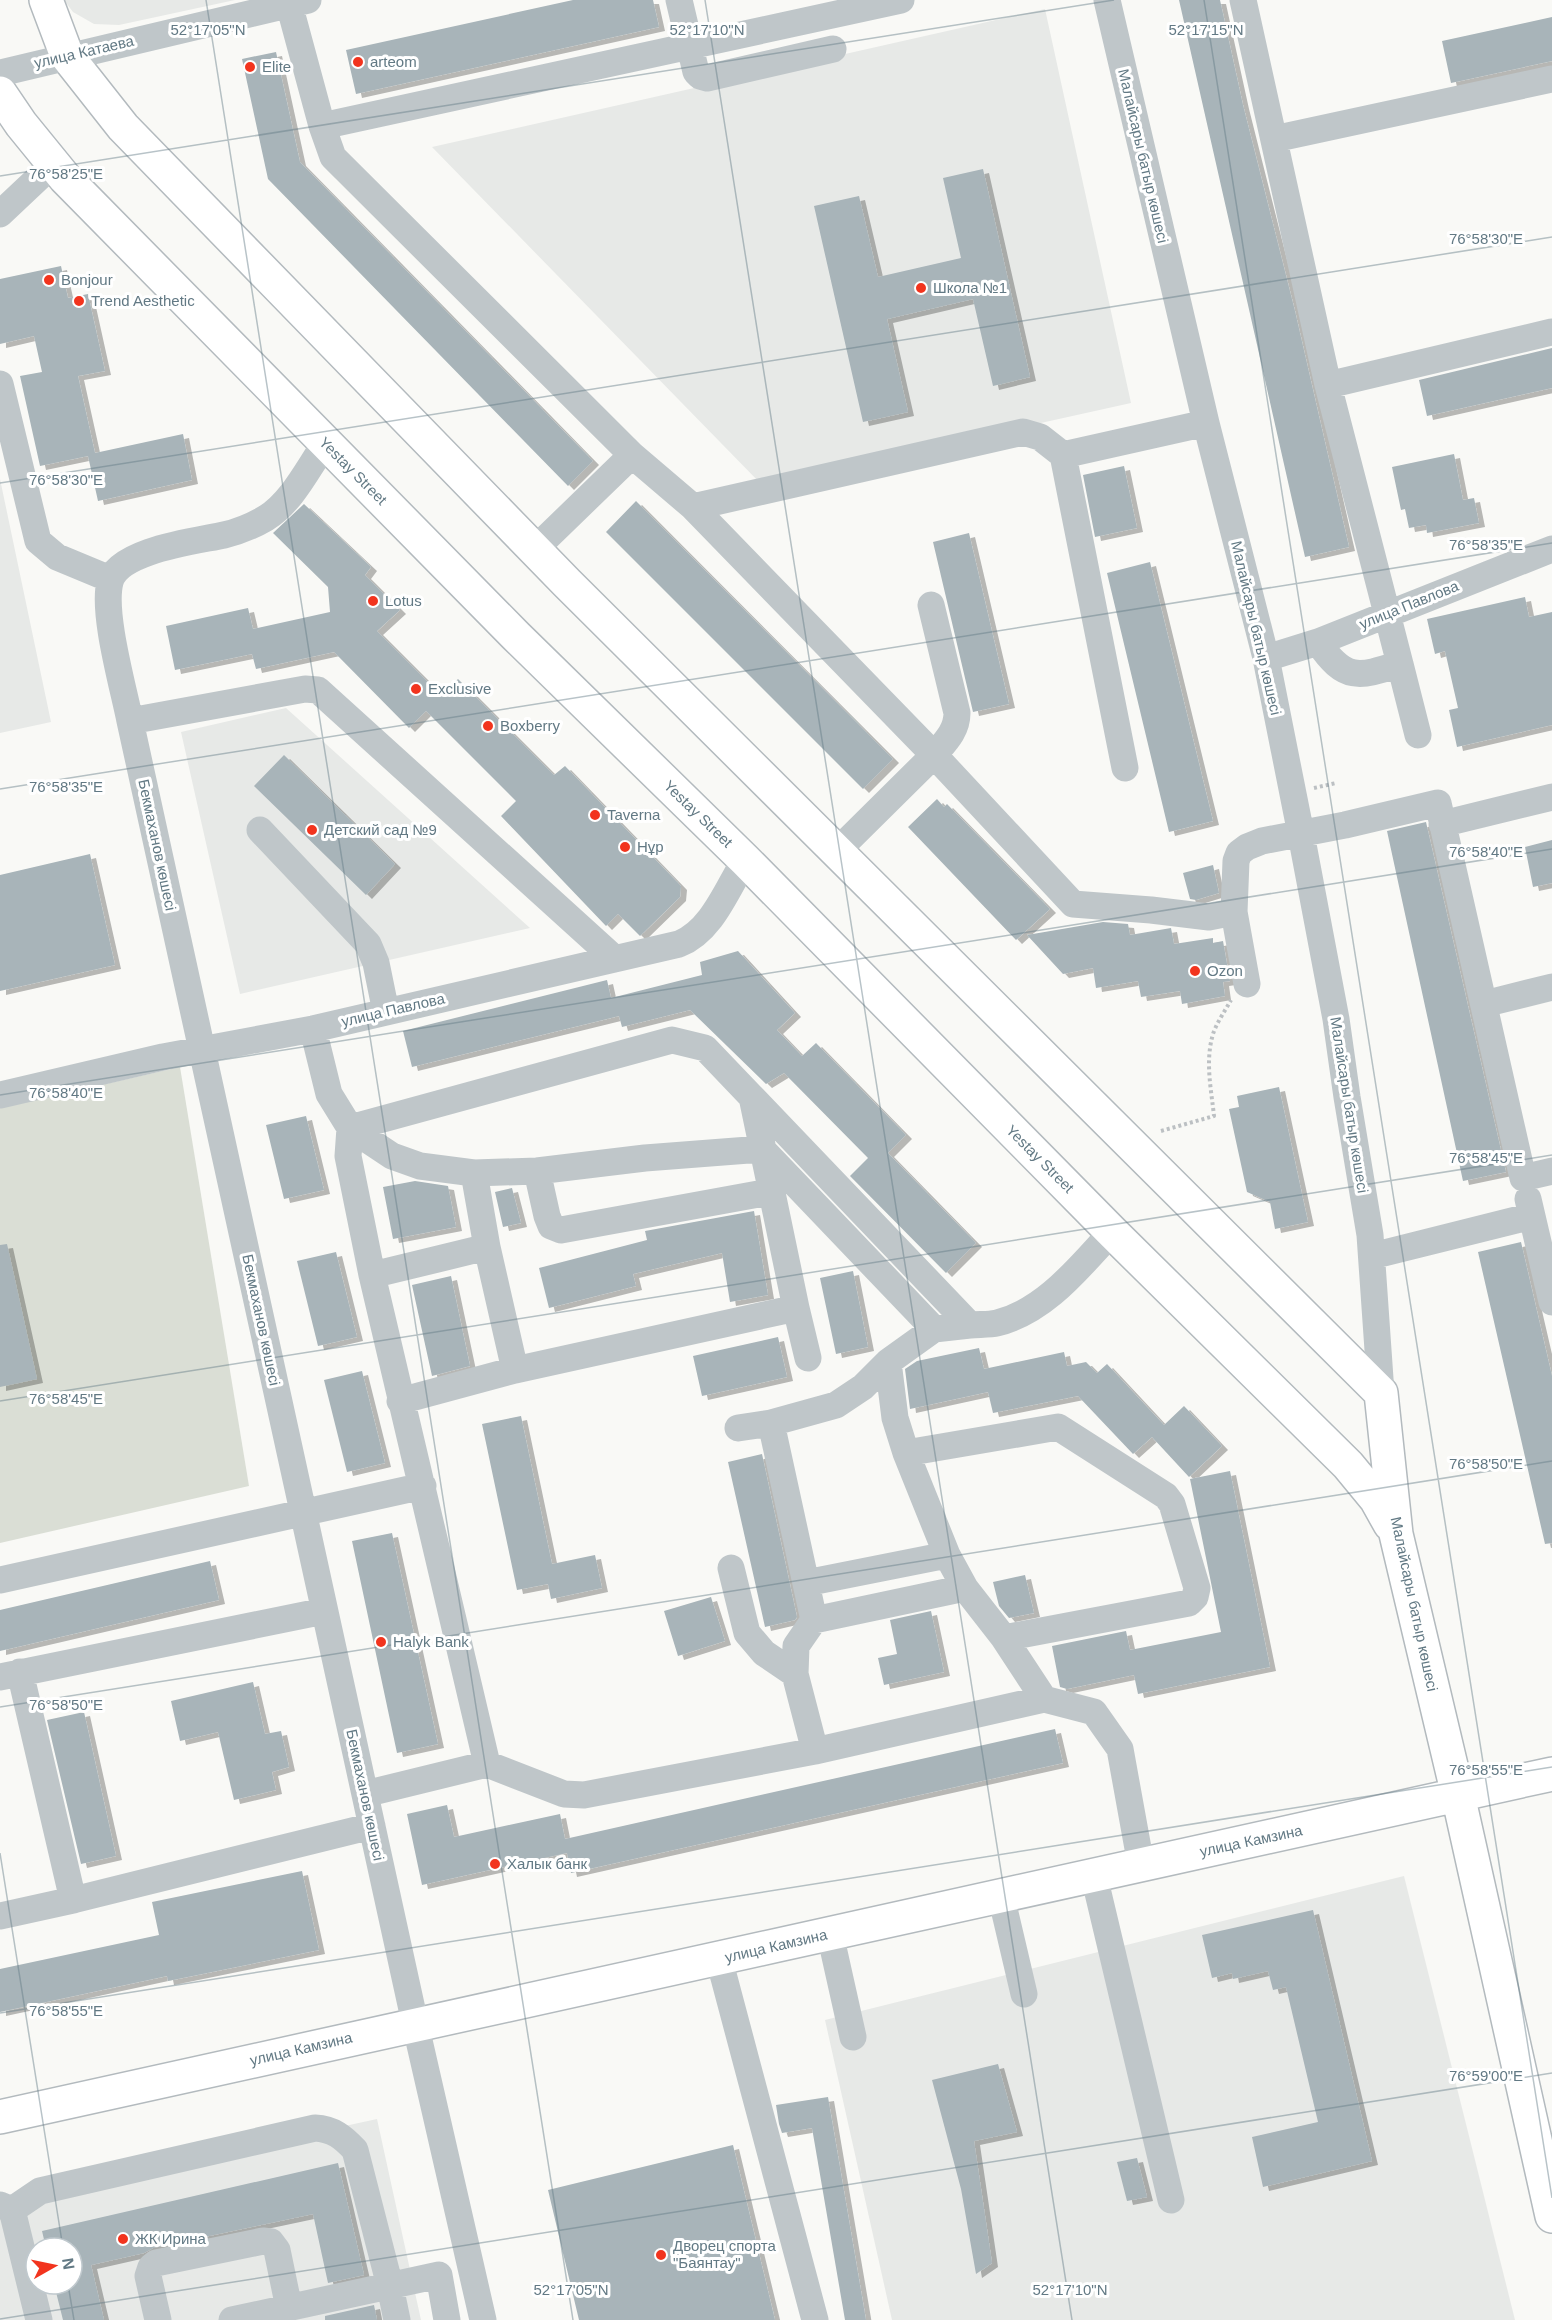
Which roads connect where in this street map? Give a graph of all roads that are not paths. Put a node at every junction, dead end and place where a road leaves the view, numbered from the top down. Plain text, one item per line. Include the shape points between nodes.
1 (46, 0) edge
2 (679, 0) edge
3 (901, 0) edge
4 (1107, 0) edge
5 (1243, 0) edge
6 (299, 2) edge
7 (243, 8) edge
8 (689, 46) junction
9 (833, 49) dead end
10 (67, 56) junction
11 (0, 73) edge
12 (1552, 79) edge
13 (0, 93) edge
14 (322, 126) junction
15 (1274, 140) junction
16 (52, 165) junction
17 (0, 214) edge
18 (1552, 332) edge
19 (0, 384) edge
20 (1328, 385) junction
21 (1206, 423) junction
22 (325, 444) junction
23 (632, 455) junction
24 (1062, 455) junction
25 (693, 507) junction
26 (534, 549) junction
27 (1552, 549) edge
28 (110, 579) junction
29 (931, 605) dead end
30 (1388, 613) junction
31 (1318, 642) junction
32 (1266, 658) junction
33 (1400, 664) junction
34 (130, 721) junction
35 (1418, 735) dead end
36 (934, 755) junction
37 (1125, 768) dead end
38 (1552, 797) edge
39 (1442, 824) junction
40 (260, 830) dead end
41 (1301, 834) junction
42 (836, 852) junction
43 (745, 860) junction
44 (1234, 912) junction
45 (615, 959) junction
46 (1246, 978) road end
47 (1552, 987) edge
48 (1484, 1004) junction
49 (386, 1012) junction
50 (313, 1029) junction
51 (201, 1049) junction
52 (0, 1095) edge
53 (752, 1097) junction
54 (350, 1128) junction
55 (762, 1149) junction
56 (537, 1171) junction
57 (1552, 1171) edge
58 (474, 1173) junction
59 (1523, 1178) junction
60 (770, 1192) junction
61 (1532, 1216) junction
62 (1112, 1232) junction
63 (487, 1247) junction
64 (1372, 1256) junction
65 (372, 1275) junction
66 (1552, 1302) edge
67 (796, 1308) junction
68 (969, 1325) junction
69 (934, 1329) junction
70 (808, 1358) dead end
71 (888, 1362) junction
72 (515, 1370) junction
73 (1381, 1393) junction
74 (400, 1401) junction
75 (771, 1423) junction
76 (738, 1428) dead end
77 (906, 1453) junction
78 (423, 1486) junction
79 (303, 1513) junction
80 (1396, 1534) junction
81 (947, 1555) junction
82 (731, 1568) dead end
83 (0, 1580) edge
84 (806, 1583) junction
85 (965, 1588) junction
86 (324, 1611) junction
87 (814, 1620) junction
88 (1004, 1638) junction
89 (10, 1674) edge
90 (795, 1674) junction
91 (1044, 1699) junction
92 (815, 1751) junction
93 (488, 1764) junction
94 (1552, 1774) edge
95 (365, 1794) junction
96 (1458, 1795) junction
97 (372, 1826) junction
98 (1141, 1865) junction
99 (1094, 1876) junction
100 (1001, 1896) junction
101 (73, 1900) junction
102 (0, 1916) edge
103 (830, 1935) junction
104 (719, 1959) junction
105 (1024, 1994) dead end
106 (415, 2023) junction
107 (853, 2037) dead end
108 (0, 2117) edge
109 (1171, 2200) dead end
110 (6, 2207) edge
111 (1552, 2216) edge
112 (471, 2269) junction
113 (439, 2276) junction
114 (390, 2286) junction
115 (282, 2313) edge
116 (39, 2320) edge
117 (158, 2320) edge
118 (232, 2320) edge
119 (397, 2320) edge
120 (447, 2320) edge
121 (483, 2320) edge
122 (815, 2320) edge

1 - 10 main road
2 - 8 street
3 - 8 street
4 - 21 street, Малайсары батыр көшесі
5 - 15 street
6 - 7 street, улица Катаева
6 - 14 street
7 - 10 street, улица Катаева
8 - 9 street via 696,72 707,78
8 - 14 street
10 - 11 street, улица Катаева
10 - 26 main road via 123,127
12 - 15 street
13 - 16 main road, Yestay Street
14 - 23 street via 333,157
15 - 20 street
16 - 17 street
16 - 22 main road, Yestay Street
18 - 20 street
19 - 28 street via 38,541 57,557
20 - 30 street
21 - 24 street
21 - 32 street, Малайсары батыр көшесі
22 - 28 street via 287,499 267,517 225,535 164,546 120,568
22 - 43 main road, Yestay Street
23 - 25 street
23 - 26 street
24 - 25 street via 1040,437 1023,432
24 - 37 street
25 - 36 street
26 - 42 main road
27 - 30 street, улица Павлова
28 - 34 street, Бекмаханов көшесі via 106,602
29 - 36 street via 957,713 953,732
30 - 31 street, улица Павлова
30 - 33 street
31 - 32 street, улица Павлова
31 - 33 street via 1345,672 1366,674
32 - 41 street, Малайсары батыр көшесі
33 - 35 street
34 - 45 street via 305,689 318,690
34 - 51 street, Бекмаханов көшесі
36 - 42 street
36 - 44 street via 1073,904 1209,917
38 - 39 street
39 - 41 street via 1437,803
39 - 48 street
40 - 49 street via 368,944
41 - 44 street via 1262,841 1239,853
41 - 64 street, Малайсары батыр көшесі via 1336,1019
42 - 73 main road
43 - 45 street, улица Павлова via 703,929 690,940
43 - 62 main road, Yestay Street
44 - 46 street
45 - 49 street, улица Павлова
47 - 48 street
48 - 59 street
49 - 50 street, улица Павлова
50 - 51 street, улица Павлова
50 - 54 street via 329,1094
51 - 52 street, улица Павлова
51 - 79 street, Бекмаханов көшесі
53 - 54 street via 705,1048 672,1040
53 - 55 street
53 - 68 street
54 - 58 street via 392,1156 420,1166
54 - 65 street via 348,1156
55 - 56 street
55 - 60 street
55 - 69 street
56 - 58 street
56 - 60 street via 551,1226 561,1230
57 - 59 street
58 - 63 street
59 - 61 street
60 - 67 street
61 - 64 street
61 - 66 street
62 - 68 street via 1046,1299 997,1323
62 - 80 main road, Yestay Street via 1363,1481
63 - 65 street
63 - 72 street
64 - 73 street, Малайсары батыр көшесі
65 - 74 street
67 - 70 street
67 - 72 street
68 - 69 street
69 - 71 street
71 - 75 street via 863,1387 836,1405
71 - 77 street via 895,1418
72 - 74 street
73 - 80 main road, Малайсары батыр көшесі
74 - 78 street
75 - 76 street
75 - 84 street
77 - 81 street
77 - 88 street via 1058,1427 1166,1496 1172,1504 1197,1588 1189,1603
78 - 79 street
78 - 93 street
79 - 83 street
79 - 86 street, Бекмаханов көшесі
80 - 96 main road, Малайсары батыр көшесі
81 - 84 street
81 - 85 street
82 - 90 street via 747,1633 765,1653
84 - 87 street
85 - 87 street
85 - 88 street
86 - 89 street
86 - 95 street, Бекмаханов көшесі
87 - 90 street via 796,1646
88 - 91 street
89 - 101 street
90 - 92 street
91 - 92 street
91 - 98 street via 1094,1712 1120,1749
92 - 93 street via 584,1795 564,1794
93 - 95 street
94 - 96 main road, улица Камзина
95 - 97 street, Бекмаханов көшесі
96 - 98 main road, улица Камзина
96 - 111 main road, Малайсары батыр көшесі
97 - 101 street
97 - 106 street, Бекмаханов көшесі
98 - 99 main road, улица Камзина
99 - 100 main road, улица Камзина
99 - 109 street
100 - 103 main road, улица Камзина
100 - 105 street
101 - 102 street
103 - 104 main road, улица Камзина
103 - 107 street
104 - 106 main road, улица Камзина
104 - 122 street
106 - 108 main road, улица Камзина
106 - 112 street, Бекмаханов көшесі
110 - 114 street via 40,2191 327,2128 344,2137 355,2150
110 - 116 street
112 - 113 street
112 - 121 street, Бекмаханов көшесі
113 - 114 street
113 - 120 street
114 - 115 street
114 - 119 street
115 - 117 street via 277,2250 271,2242 262,2241 156,2263 148,2276
115 - 118 street

